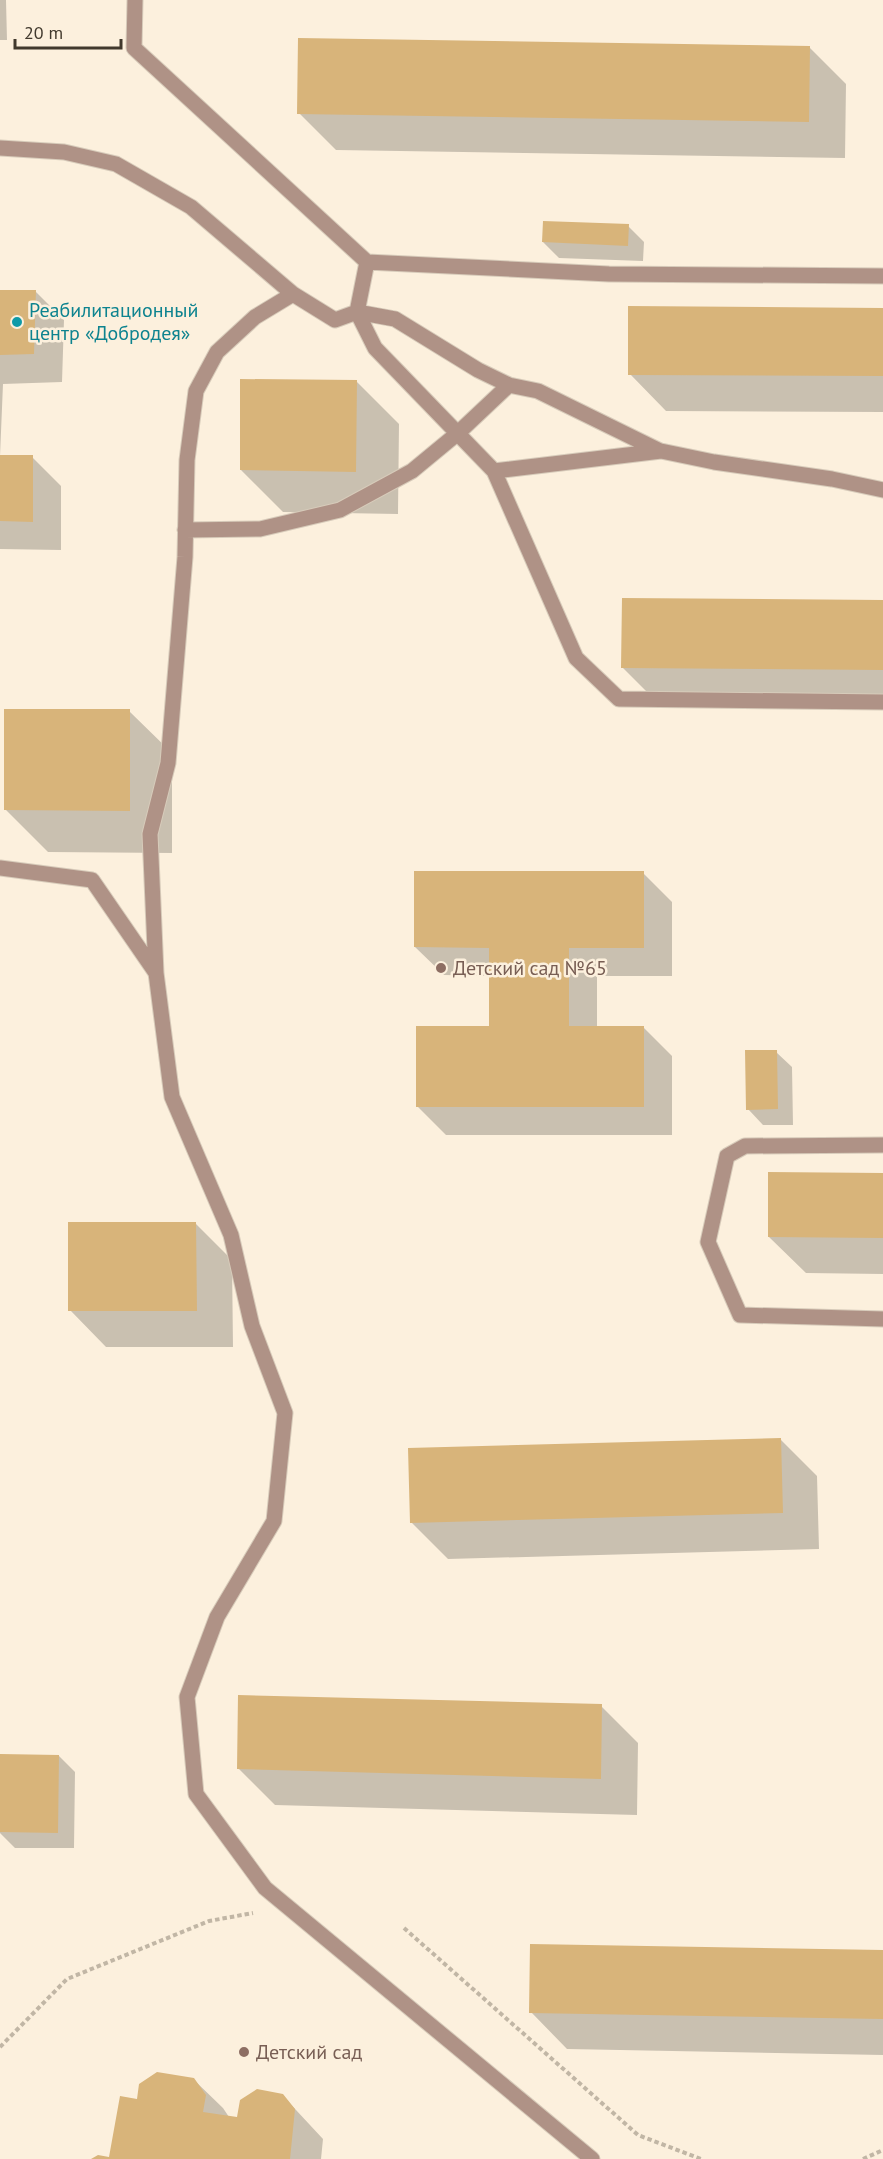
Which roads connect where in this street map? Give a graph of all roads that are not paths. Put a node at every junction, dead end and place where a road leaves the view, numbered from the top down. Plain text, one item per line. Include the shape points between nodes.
1 (135, 0) edge
2 (0, 148) edge
3 (367, 262) junction
4 (883, 276) edge
5 (293, 294) junction
6 (357, 312) junction
7 (509, 385) junction
8 (458, 433) junction
9 (661, 452) junction
10 (494, 471) junction
11 (883, 490) edge
12 (185, 530) junction
13 (883, 702) edge
14 (0, 868) edge
15 (156, 973) junction
16 (883, 1146) edge
17 (883, 1319) edge
18 (592, 2159) edge

1 - 3 lane via 134,48
2 - 5 lane via 64,152 116,164 191,207
3 - 4 lane via 609,274
3 - 6 lane
5 - 6 lane via 335,320
5 - 12 lane via 255,317 217,352 196,391 187,460
6 - 7 lane via 395,319
6 - 8 lane via 375,348
7 - 8 lane
7 - 9 lane via 538,391
8 - 10 lane
8 - 12 lane via 412,471 340,510 260,529
9 - 10 lane
9 - 11 lane
10 - 13 lane via 576,658 620,699
12 - 15 lane via 168,764 150,834
14 - 15 lane via 92,880
15 - 18 lane via 172,1097 231,1235 252,1326 285,1413 274,1521 217,1617 187,1697 196,1794 265,1888
16 - 17 lane via 744,1146 727,1156 708,1242 740,1315

